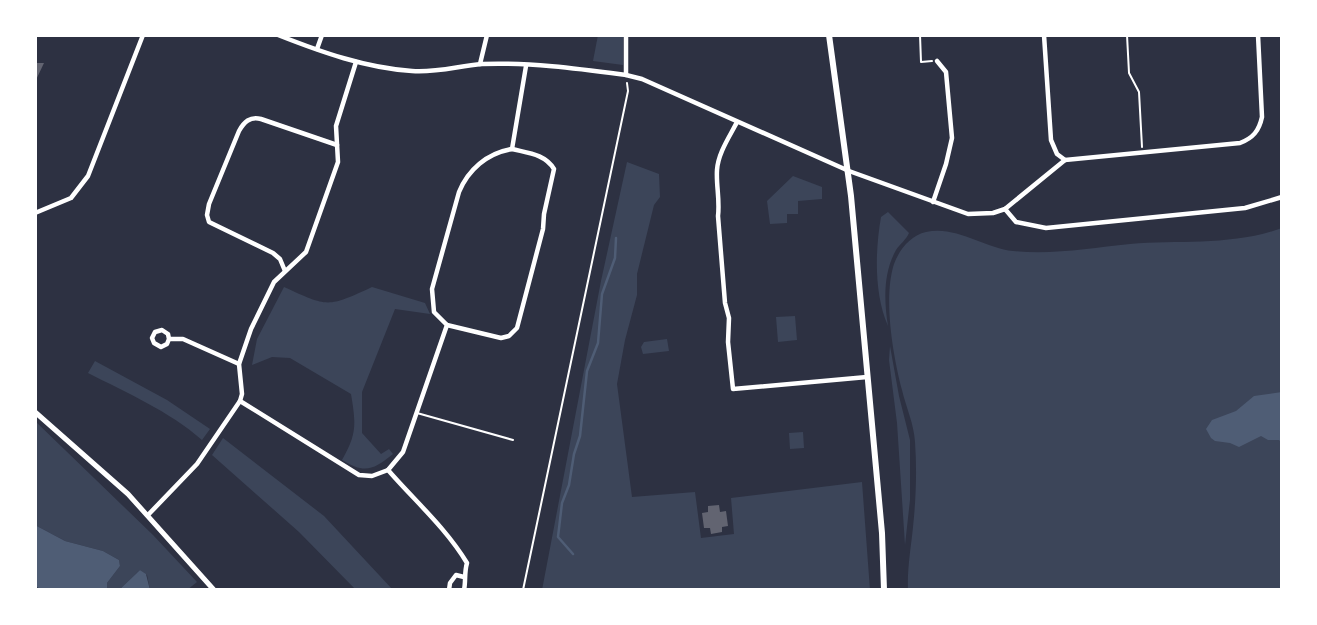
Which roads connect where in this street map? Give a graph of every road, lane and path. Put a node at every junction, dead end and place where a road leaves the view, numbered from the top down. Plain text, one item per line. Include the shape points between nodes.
1 (143, 35) edge
2 (278, 35) edge
3 (322, 35) edge
4 (487, 35) edge
5 (626, 35) edge
6 (829, 35) edge
7 (920, 35) edge
8 (1044, 35) edge
9 (1127, 35) edge
10 (1258, 35) edge
11 (317, 49) junction
12 (937, 61) joint
13 (356, 62) junction
14 (480, 65) junction
15 (526, 66) junction
16 (626, 75) junction
17 (737, 122) junction
18 (338, 145) junction
19 (512, 149) junction
20 (1143, 153) junction
21 (1065, 160) junction
22 (849, 171) junction
23 (1282, 197) edge
24 (933, 202) junction
25 (1005, 209) junction
26 (35, 213) edge
27 (285, 271) junction
28 (447, 325) junction
29 (169, 339) dead end
30 (239, 364) junction
31 (867, 377) junction
32 (240, 401) junction
33 (35, 412) edge
34 (416, 413) junction
35 (513, 440) dead end
36 (388, 470) junction
37 (148, 515) junction
38 (464, 577) junction
39 (214, 590) edge
40 (449, 590) edge
41 (464, 590) edge
42 (523, 590) edge
43 (884, 590) edge

1 - 26 street via 88,176 71,198
2 - 11 street
3 - 11 street
4 - 14 street
5 - 16 street
6 - 22 main road
7 - 12 path via 921,62
8 - 21 street via 1051,140
9 - 20 path via 1129,73 1139,92
10 - 20 street via 1262,117 1256,133 1240,143
11 - 13 street
12 - 24 street via 946,72 952,138
13 - 14 street via 414,71
13 - 18 street via 336,126
14 - 15 street
15 - 16 street
15 - 19 street
16 - 17 street
16 - 42 path via 628,91
17 - 22 street
17 - 31 street via 717,169 733,388
18 - 27 street via 338,162 309,246 303,258
18 - 27 street via 255,117 239,131 207,219 273,253
19 - 28 street via 502,150 464,178 432,289 434,312
19 - 28 street via 541,156 554,169 544,229 517,328 501,338
20 - 21 street
21 - 25 street
22 - 24 street
22 - 31 main road
23 - 25 street via 1245,208 1046,228 1016,222
24 - 25 street via 968,214
27 - 30 street via 268,293
28 - 34 street
29 - 30 street via 183,339
30 - 32 street
31 - 43 main road
32 - 36 street via 359,475
32 - 37 street via 197,464
33 - 37 street
34 - 35 lane
34 - 36 street via 403,452
36 - 38 street via 452,541 467,563
37 - 39 street
38 - 40 street via 456,575
38 - 41 street

